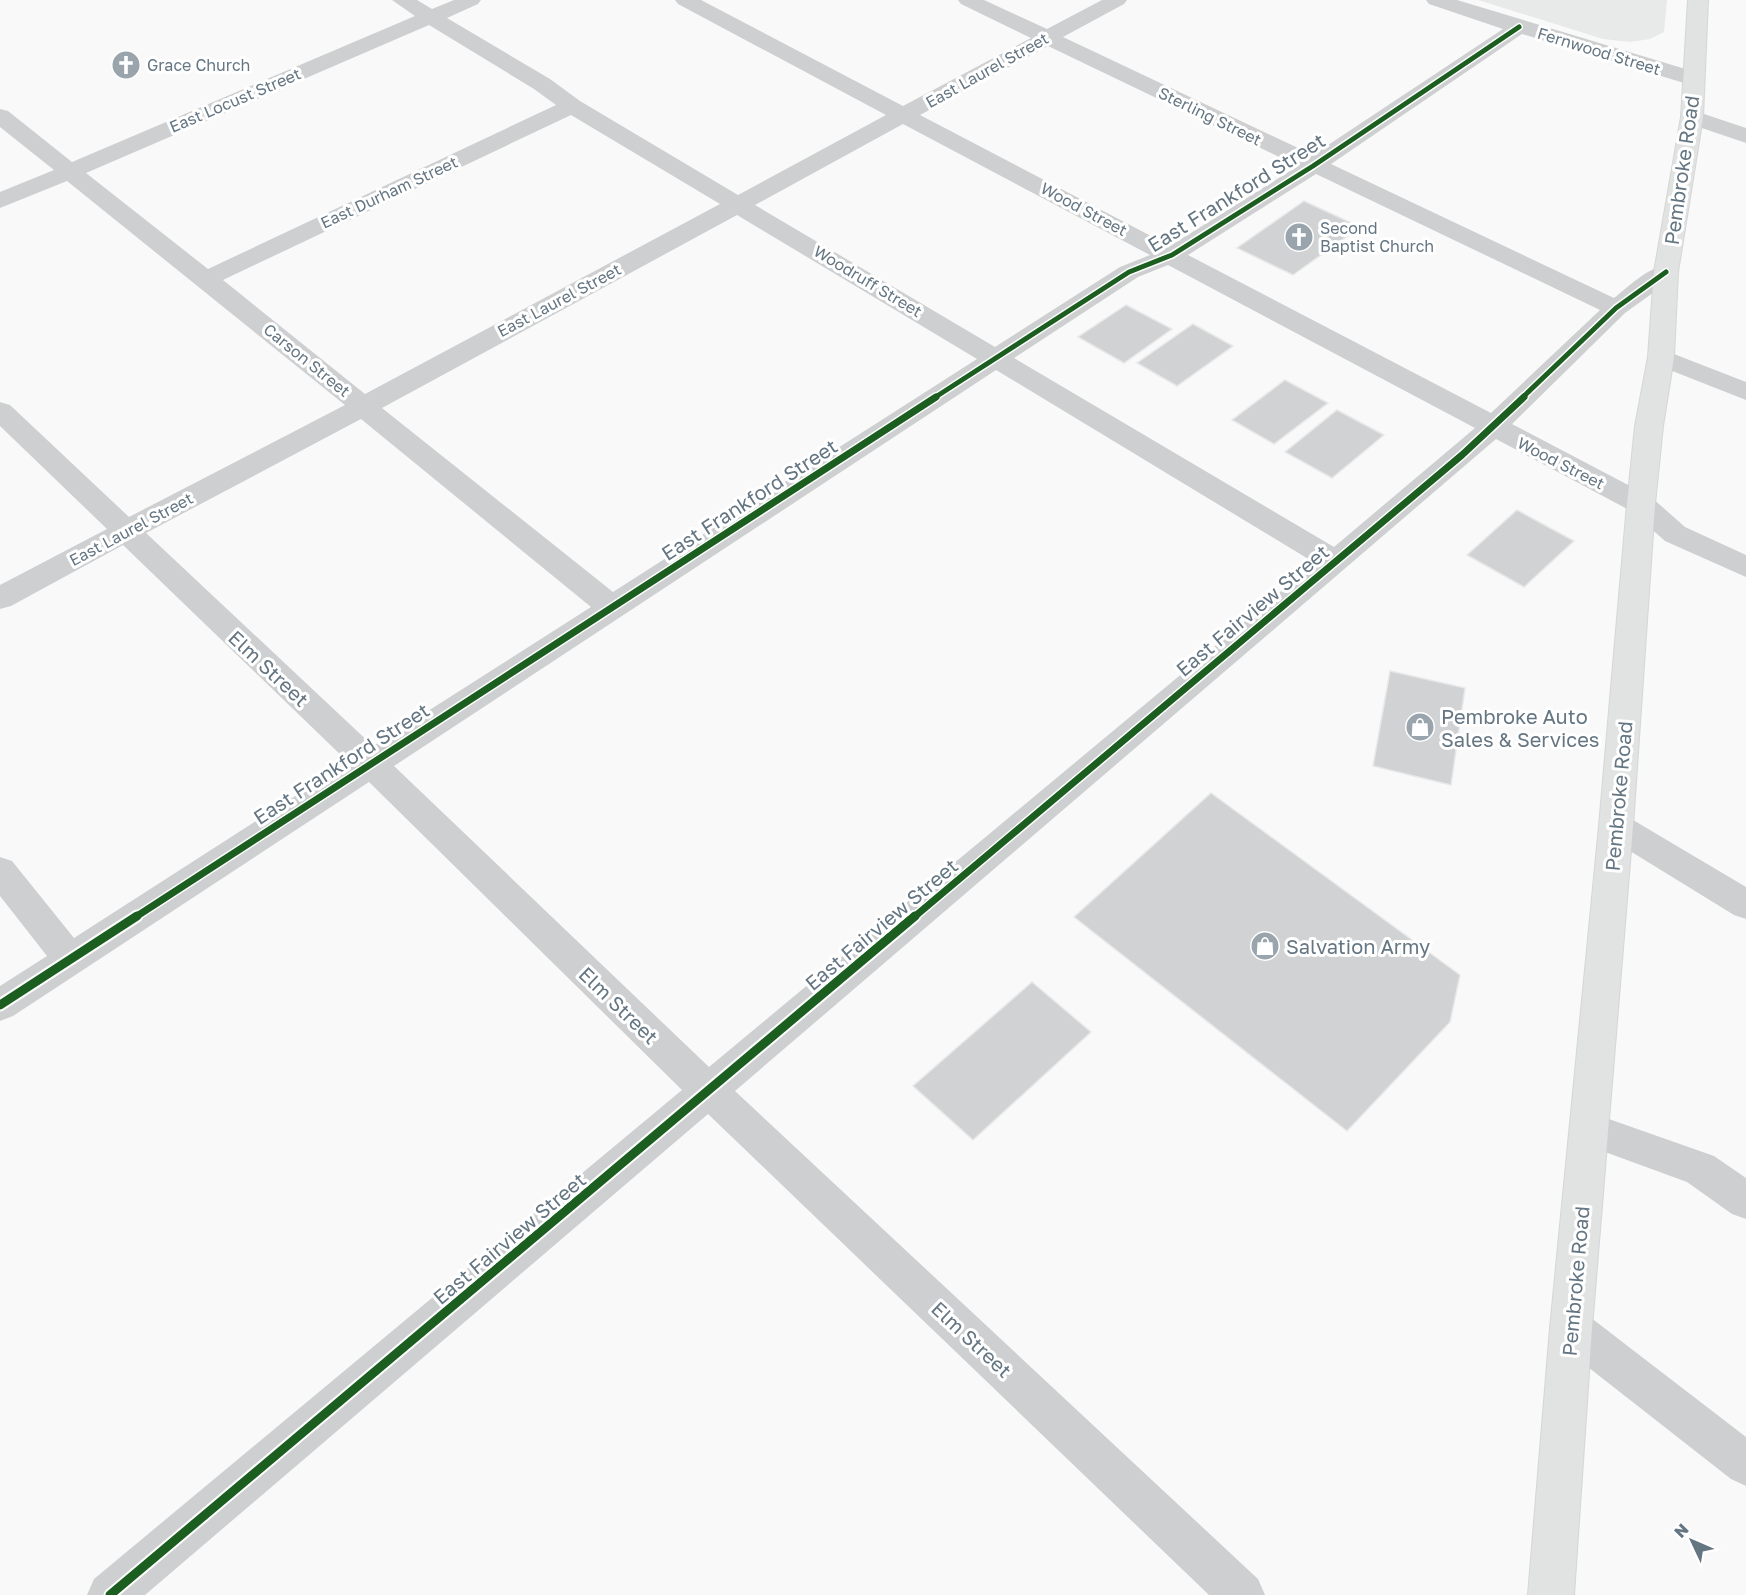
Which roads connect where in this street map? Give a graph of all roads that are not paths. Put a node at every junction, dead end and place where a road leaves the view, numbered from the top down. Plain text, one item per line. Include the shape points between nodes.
1 (402, 0) edge
2 (471, 0) edge
3 (685, 0) edge
4 (968, 0) edge
5 (1117, 0) edge
6 (1436, 0) edge
7 (1698, 0) edge
8 (430, 17) junction
9 (1519, 27) junction
10 (1047, 37) junction
11 (1694, 78) junction
12 (572, 106) junction
13 (906, 115) junction
14 (0, 116) edge
15 (1692, 117) junction
16 (1746, 136) edge
17 (1313, 165) junction
18 (69, 171) junction
19 (0, 201) edge
20 (739, 204) junction
21 (1172, 255) junction
22 (1666, 272) junction
23 (207, 279) junction
24 (1616, 308) junction
25 (1662, 357) junction
26 (997, 358) junction
27 (1746, 392) edge
28 (364, 406) junction
29 (0, 411) edge
30 (1493, 428) junction
31 (1641, 504) junction
32 (125, 532) junction
33 (1335, 561) junction
34 (1746, 567) edge
35 (0, 598) edge
36 (612, 608) junction
37 (370, 764) junction
38 (1616, 826) junction
39 (0, 872) edge
40 (1746, 905) edge
41 (70, 959) junction
42 (0, 1005) edge
43 (709, 1091) junction
44 (1589, 1129) junction
45 (1746, 1201) edge
46 (1571, 1328) junction
47 (1745, 1461) edge
48 (110, 1595) edge
49 (1242, 1595) edge
50 (1551, 1595) edge

1 - 8 street, Woodruff Street
2 - 8 street, East Locust Street
3 - 13 street, Wood Street
4 - 10 street, Sterling Street
5 - 10 street, East Laurel Street
6 - 9 street, Fernwood Street
7 - 11 main road, Pembroke Road
8 - 12 street, Woodruff Street
8 - 18 street, East Locust Street
9 - 11 street, Fernwood Street
9 - 17 street, East Frankford Street
10 - 13 street, East Laurel Street
10 - 17 street, Sterling Street
11 - 15 main road, Pembroke Road
12 - 20 street, Woodruff Street
12 - 23 street, East Durham Street
13 - 20 street, East Laurel Street
13 - 21 street, Wood Street
14 - 18 street, Carson Street
15 - 16 street
15 - 22 main road, Pembroke Road
17 - 21 street, East Frankford Street
17 - 24 street, Sterling Street
18 - 19 street, East Locust Street
18 - 23 street, Carson Street
20 - 26 street, Woodruff Street
20 - 28 street, East Laurel Street
21 - 26 street, East Frankford Street via 1129,272
21 - 30 street, Wood Street
22 - 24 street, East Fairview Street
22 - 25 main road, Pembroke Road
23 - 28 street, Carson Street
24 - 30 street, East Fairview Street
25 - 27 street
25 - 31 main road, Pembroke Road via 1648,426
26 - 33 street, Woodruff Street
26 - 36 street, East Frankford Street
28 - 32 street, East Laurel Street
28 - 36 street, Carson Street
29 - 32 street, Elm Street
30 - 31 street, Wood Street
30 - 33 street, East Fairview Street
31 - 34 street via 1675,534
31 - 38 main road, Pembroke Road
32 - 35 street, East Laurel Street
32 - 37 street, Elm Street
33 - 43 street, East Fairview Street
36 - 37 street, East Frankford Street
37 - 41 street, East Frankford Street
37 - 43 street, Elm Street
38 - 40 street
38 - 44 main road, Pembroke Road
39 - 41 street
41 - 42 street, East Frankford Street
43 - 48 street, East Fairview Street
43 - 49 street, Elm Street
44 - 45 street via 1700,1169
44 - 46 main road, Pembroke Road
46 - 47 street
46 - 50 main road, Pembroke Road

